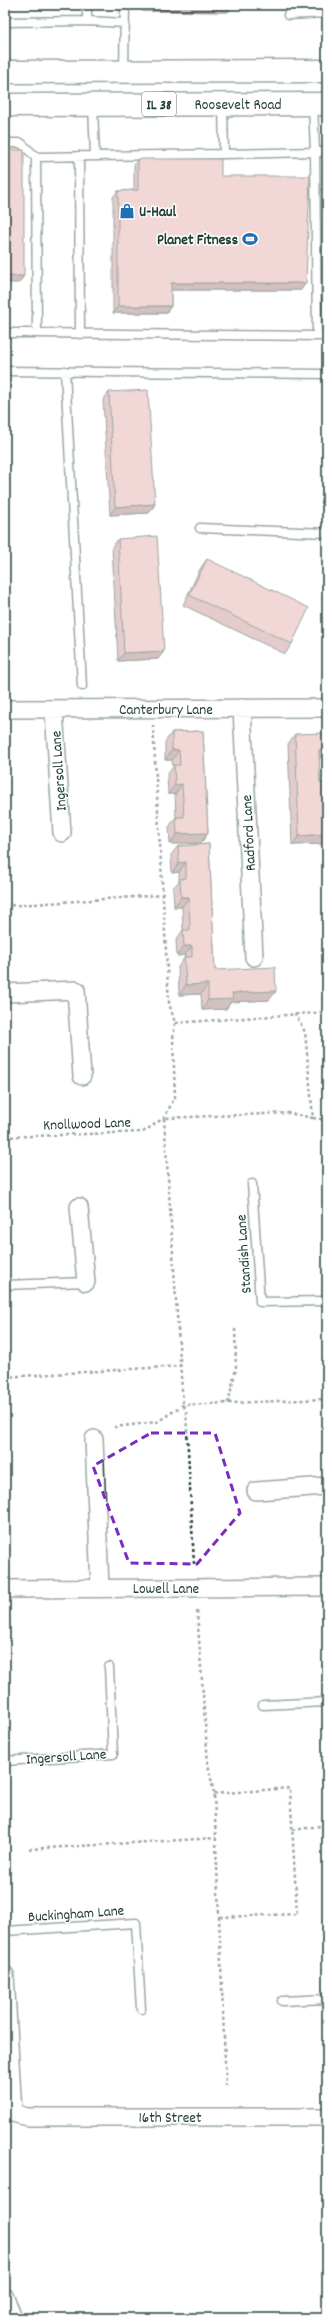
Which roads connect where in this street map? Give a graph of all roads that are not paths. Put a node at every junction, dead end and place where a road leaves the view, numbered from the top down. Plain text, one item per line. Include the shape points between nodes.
1 (87, 5) edge
2 (125, 5) edge
3 (327, 13) edge
4 (288, 15) dead end
5 (87, 21) junction
6 (5, 22) edge
7 (125, 23) junction
8 (327, 71) edge
9 (5, 72) edge
10 (124, 72) junction
11 (93, 104) junction
12 (223, 104) junction
13 (320, 104) edge
14 (5, 105) edge
15 (5, 143) edge
16 (315, 152) junction
17 (327, 152) edge
18 (224, 154) junction
19 (79, 156) junction
20 (94, 156) junction
21 (36, 157) junction
22 (5, 333) edge
23 (37, 333) junction
24 (80, 334) junction
25 (318, 336) junction
26 (327, 336) edge
27 (5, 371) edge
28 (65, 371) junction
29 (327, 374) edge
30 (200, 528) dead end
31 (327, 533) edge
32 (82, 686) dead end
33 (242, 708) junction
34 (327, 708) edge
35 (5, 709) edge
36 (54, 710) junction
37 (62, 833) dead end
38 (254, 957) dead end
39 (5, 993) edge
40 (82, 1076) dead end
41 (252, 1184) dead end
42 (79, 1207) dead end
43 (86, 1282) joint
44 (5, 1285) edge
45 (327, 1301) edge
46 (94, 1439) dead end
47 (327, 1486) edge
48 (256, 1491) dead end
49 (327, 1587) edge
50 (100, 1588) junction
51 (5, 1589) edge
52 (108, 1667) dead end
53 (327, 1702) edge
54 (263, 1705) dead end
55 (5, 1761) edge
56 (5, 1931) edge
57 (5, 1975) edge
58 (327, 1999) edge
59 (282, 2001) dead end
60 (141, 2009) dead end
61 (327, 2118) edge
62 (5, 2298) edge
63 (13, 2318) edge

1 - 5 lane
2 - 7 lane
3 - 4 lane
5 - 6 lane
5 - 7 lane
7 - 10 lane
8 - 10 main road, IL 38
9 - 10 main road, IL 38
11 - 12 main road, Roosevelt Road / IL 38
11 - 14 main road, Roosevelt Road / IL 38
11 - 20 lane
12 - 13 main road, Roosevelt Road / IL 38
12 - 18 lane
13 - 16 lane
15 - 21 lane via 21,143
16 - 17 lane
16 - 18 lane
16 - 25 lane
18 - 20 lane
19 - 20 lane
19 - 21 lane
19 - 24 lane
21 - 23 lane
22 - 23 lane
23 - 24 lane
24 - 25 lane
25 - 26 lane
27 - 28 lane
28 - 29 lane
28 - 32 lane
30 - 31 lane
33 - 34 street, Canterbury Lane
33 - 36 street, Canterbury Lane
33 - 38 street, Radford Lane
35 - 36 street, Canterbury Lane
36 - 37 street, Ingersoll Lane
39 - 40 street via 76,990
41 - 45 lane, Standish Lane via 260,1302
42 - 43 street
43 - 44 lane
46 - 50 street
47 - 48 street
49 - 50 street, Lowell Lane
50 - 51 street, Lowell Lane
52 - 55 lane, Ingersoll Lane via 113,1754
53 - 54 lane
56 - 60 lane, Buckingham Lane via 136,1923
57 - 61 street, 16th Street via 13,2113 27,2117
58 - 59 lane
62 - 63 street

